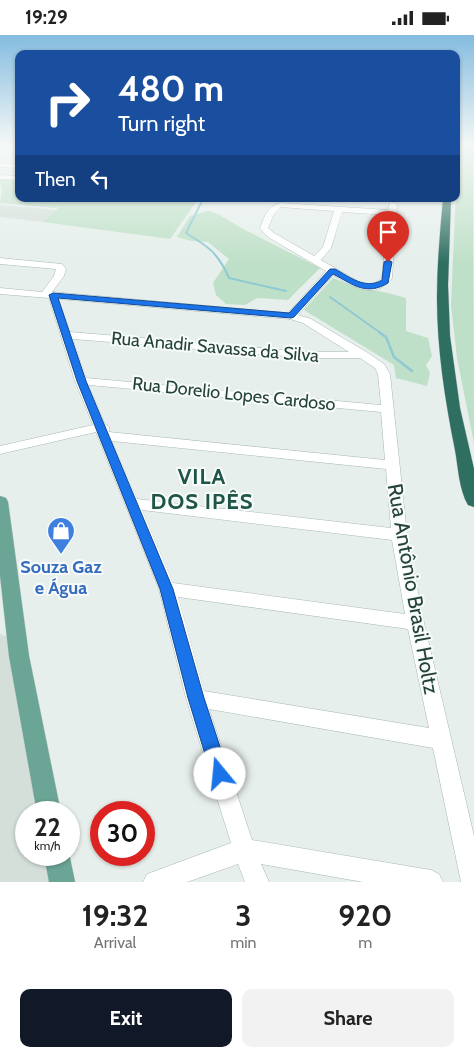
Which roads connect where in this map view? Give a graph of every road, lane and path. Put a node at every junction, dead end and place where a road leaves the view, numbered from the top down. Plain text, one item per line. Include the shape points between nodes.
1 (447, 202) edge
2 (339, 209) junction
3 (315, 260) junction
4 (0, 261) edge
5 (332, 270) junction
6 (0, 291) edge
7 (49, 295) junction
8 (291, 315) junction
9 (67, 335) junction
10 (364, 355) junction
11 (82, 381) junction
12 (386, 409) junction
13 (104, 432) junction
14 (0, 451) edge
15 (391, 465) junction
16 (474, 501) edge
17 (0, 502) edge
18 (130, 503) junction
19 (399, 535) junction
20 (166, 589) junction
21 (415, 623) junction
22 (196, 698) junction
23 (442, 739) junction
24 (47, 801) edge
25 (244, 850) junction
26 (59, 866) edge
27 (62, 882) edge
28 (155, 882) edge
29 (257, 882) edge
30 (431, 882) edge
31 (473, 882) edge

1 - 16 highway via 443,258 445,345
2 - 3 street via 327,247
2 - 3 street via 277,206 271,211 266,230
2 - 5 street via 392,208 387,279 379,286 370,287 358,285
3 - 5 street
4 - 7 street via 59,266 59,276
5 - 8 street
6 - 7 street, Rua Antônio Brasil Holtz
7 - 8 street, Rua Antônio Brasil Holtz
7 - 9 street
8 - 10 street, Rua Antônio Brasil Holtz
9 - 10 street, Rua Anadir Savassa da Silva via 309,355
9 - 11 street
10 - 12 street, Rua Antônio Brasil Holtz via 382,369
11 - 12 street, Rua Dorelio Lopes Cardoso
11 - 13 street
12 - 15 street, Rua Antônio Brasil Holtz
13 - 14 street
13 - 15 street
13 - 18 street
15 - 19 street, Rua Antônio Brasil Holtz
17 - 24 main road via 18,649
18 - 19 street
18 - 20 street
19 - 21 street, Rua Antônio Brasil Holtz
20 - 21 street
20 - 22 street
21 - 23 street, Rua Antônio Brasil Holtz
22 - 23 street
22 - 25 street
23 - 31 street, Rua Antônio Brasil Holtz
25 - 28 street
25 - 29 street
25 - 30 street
26 - 27 main road

